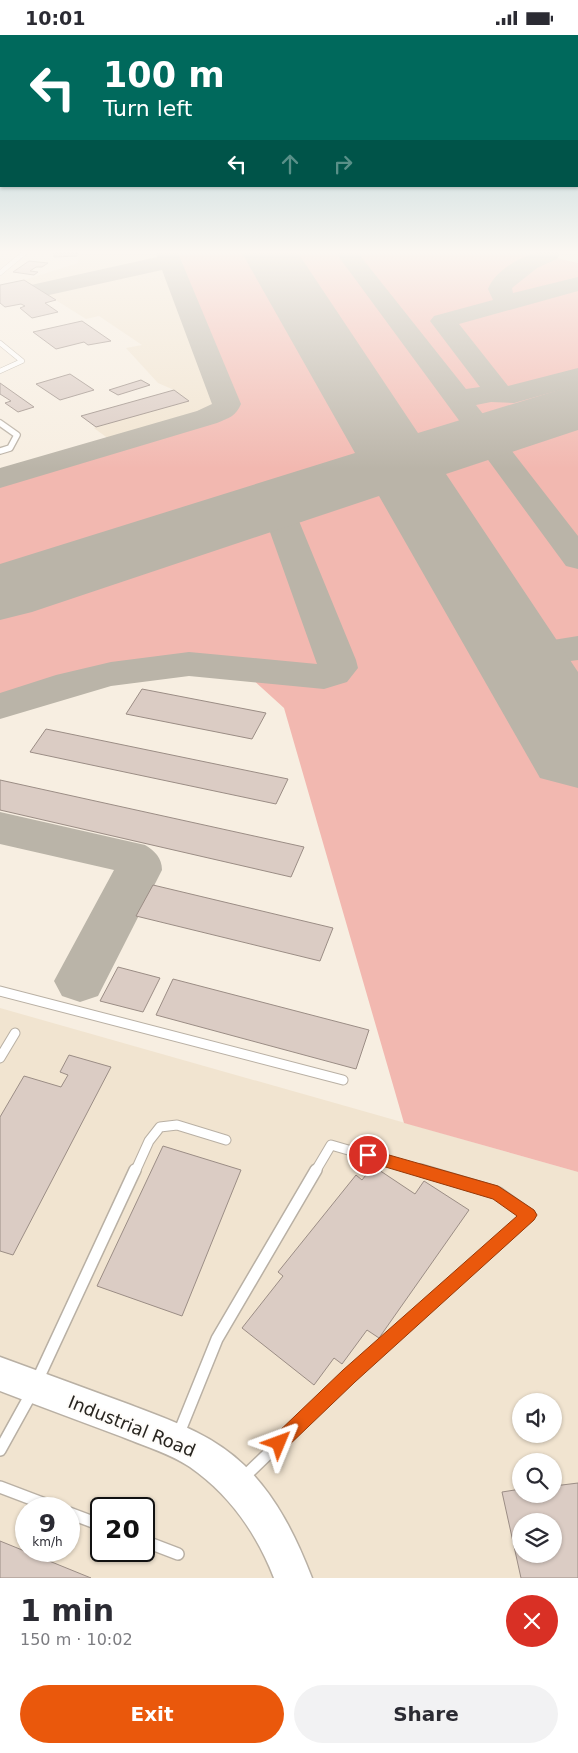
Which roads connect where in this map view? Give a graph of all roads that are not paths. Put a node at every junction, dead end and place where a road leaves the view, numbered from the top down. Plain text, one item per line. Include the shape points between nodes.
1 (0, 343) edge
2 (0, 371) edge
3 (0, 423) edge
4 (0, 451) edge
5 (0, 991) edge
6 (15, 1033) dead end
7 (0, 1058) edge
8 (343, 1080) dead end
9 (226, 1140) dead end
10 (0, 1374) edge
11 (34, 1387) junction
12 (176, 1441) junction
13 (0, 1450) edge
14 (237, 1483) junction
15 (0, 1487) edge
16 (26, 1497) edge
17 (155, 1545) edge
18 (178, 1554) dead end
19 (293, 1578) edge

1 - 2 lane via 22,361
3 - 4 lane via 16,435 10,448
5 - 8 lane
6 - 7 lane
9 - 11 lane via 178,1125 160,1127 149,1141
10 - 11 street, Industrial Road
11 - 12 street, Industrial Road
11 - 13 lane
12 - 14 street, Industrial Road via 202,1455
12 - 14 lane via 217,1339 331,1145 498,1193 529,1215 349,1376
14 - 19 street, Industrial Road via 265,1520
15 - 16 lane
17 - 18 lane

